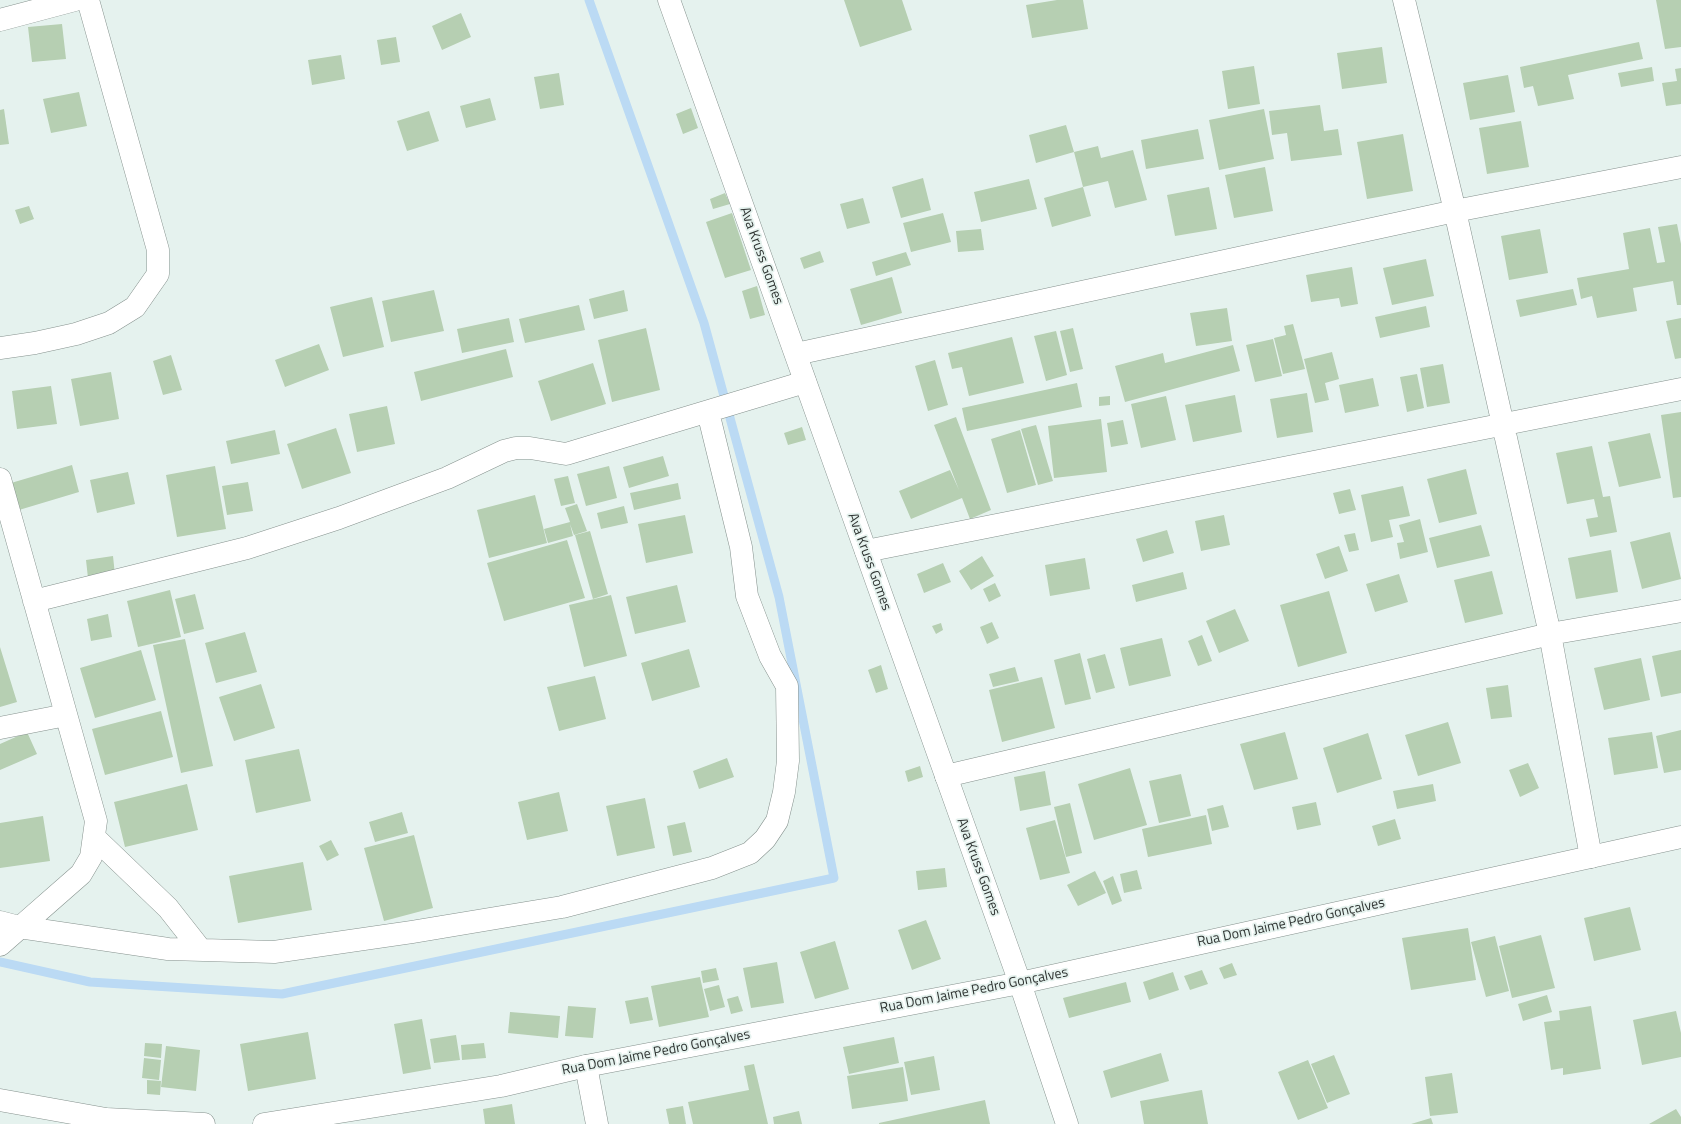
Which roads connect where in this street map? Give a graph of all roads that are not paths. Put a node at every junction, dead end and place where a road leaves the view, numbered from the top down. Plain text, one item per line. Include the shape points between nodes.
1 (75, 0) edge
2 (88, 0) edge
3 (669, 0) edge
4 (1404, 0) edge
5 (0, 20) edge
6 (1681, 167) edge
7 (1455, 211) junction
8 (0, 348) edge
9 (796, 354) junction
10 (805, 382) junction
11 (1681, 389) edge
12 (708, 412) junction
13 (1502, 424) junction
14 (0, 479) edge
15 (866, 551) junction
16 (34, 601) junction
17 (1681, 611) edge
18 (1550, 634) junction
19 (66, 715) junction
20 (0, 728) edge
21 (946, 776) junction
22 (1681, 837) edge
23 (95, 838) junction
24 (1592, 857) junction
25 (10, 925) edge
26 (0, 945) edge
27 (201, 950) junction
28 (1020, 983) junction
29 (586, 1066) junction
30 (0, 1100) edge
31 (204, 1124) edge
32 (264, 1124) edge
33 (597, 1124) edge
34 (1067, 1124) edge

1 - 5 street
2 - 8 street via 158,250 158,274 135,307 109,323 76,334
3 - 9 street, Ava Kruss Gomes
4 - 7 street
6 - 7 street
7 - 9 street
7 - 13 street
9 - 10 street, Ava Kruss Gomes
10 - 12 street
10 - 15 street, Ava Kruss Gomes
11 - 13 street
12 - 16 street via 566,454 530,448 510,450 447,478 247,548
12 - 27 street via 741,547 747,596 770,656 787,686 788,761 784,792 777,821 765,839 750,853 712,868 562,907 274,952
13 - 15 street
13 - 18 street
14 - 16 street
15 - 21 street, Ava Kruss Gomes
16 - 19 street
17 - 18 street
18 - 21 street
18 - 24 street
19 - 20 street
19 - 23 street via 96,821
21 - 28 street, Ava Kruss Gomes
22 - 24 street, Rua Dom Jaime Pedro Gonçalves
23 - 25 street via 91,857 80,874
23 - 27 street via 168,908
24 - 28 street, Rua Dom Jaime Pedro Gonçalves
25 - 26 street
25 - 27 street via 168,949
28 - 29 street, Rua Dom Jaime Pedro Gonçalves
28 - 34 street, Ava Kruss Gomes
29 - 32 street, Rua Dom Jaime Pedro Gonçalves via 501,1086
29 - 33 street
30 - 31 street via 106,1119

